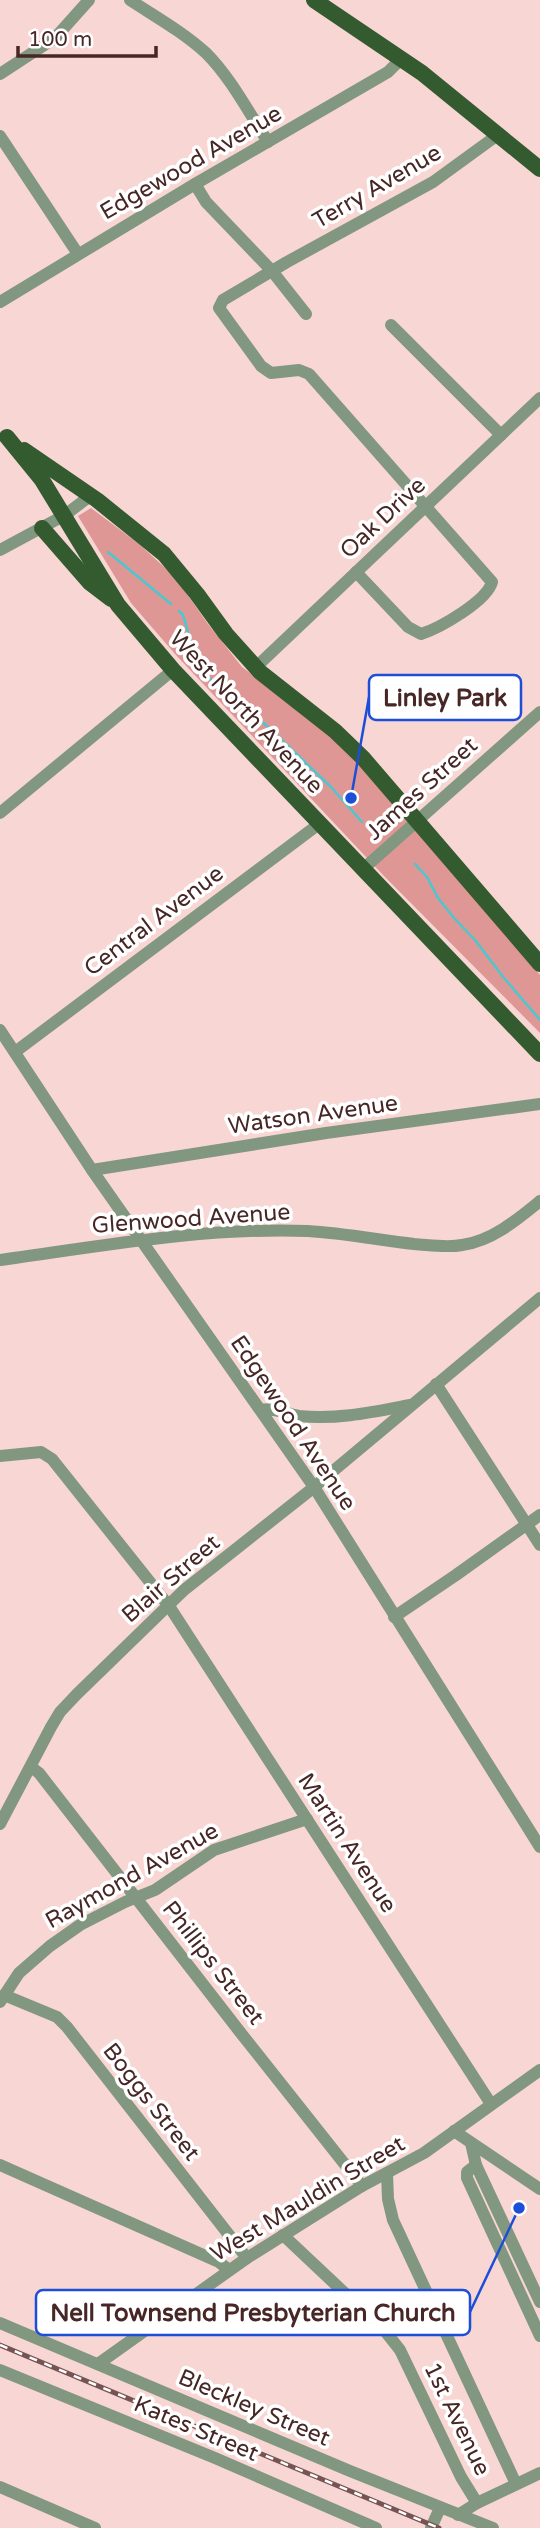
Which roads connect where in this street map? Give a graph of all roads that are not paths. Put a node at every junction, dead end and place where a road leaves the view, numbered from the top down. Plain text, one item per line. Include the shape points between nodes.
1 (89, 0) edge
2 (130, 0) edge
3 (314, 0) edge
4 (335, 6) edge
5 (402, 58) junction
6 (0, 74) edge
7 (499, 134) junction
8 (0, 136) edge
9 (268, 142) junction
10 (540, 169) edge
11 (195, 184) junction
12 (78, 254) junction
13 (272, 271) junction
14 (0, 302) edge
15 (306, 314) dead end
16 (391, 326) dead end
17 (540, 398) edge
18 (3, 434) edge
19 (501, 435) junction
20 (90, 496) junction
21 (426, 506) junction
22 (65, 515) junction
23 (41, 528) junction
24 (0, 550) edge
25 (356, 572) junction
26 (118, 604) junction
27 (255, 668) junction
28 (173, 670) junction
29 (540, 712) edge
30 (0, 813) edge
31 (417, 821) junction
32 (319, 824) junction
33 (363, 869) junction
34 (540, 964) edge
35 (0, 1030) edge
36 (15, 1052) junction
37 (540, 1054) edge
38 (540, 1104) edge
39 (92, 1170) junction
40 (540, 1201) edge
41 (140, 1240) junction
42 (0, 1260) edge
43 (540, 1298) edge
44 (436, 1384) junction
45 (413, 1404) junction
46 (261, 1410) junction
47 (0, 1455) edge
48 (314, 1487) junction
49 (540, 1515) edge
50 (527, 1525) junction
51 (540, 1545) edge
52 (169, 1606) junction
53 (394, 1616) junction
54 (31, 1767) junction
55 (307, 1819) junction
56 (0, 1824) edge
57 (540, 1847) edge
58 (137, 1898) junction
59 (2, 1999) edge
60 (540, 2070) edge
61 (491, 2104) junction
62 (454, 2131) junction
63 (471, 2143) junction
64 (0, 2165) edge
65 (476, 2165) junction
66 (387, 2174) junction
67 (362, 2186) junction
68 (540, 2189) edge
69 (283, 2235) junction
70 (247, 2258) junction
71 (229, 2270) junction
72 (540, 2302) edge
73 (0, 2323) edge
74 (540, 2336) edge
75 (98, 2364) junction
76 (0, 2370) edge
77 (540, 2473) edge
78 (516, 2484) junction
79 (0, 2487) edge
80 (477, 2503) junction
81 (440, 2508) junction
82 (458, 2515) junction
83 (95, 2528) edge
84 (376, 2528) edge
85 (430, 2528) edge
86 (493, 2528) edge

1 - 6 street via 55,38
2 - 9 street via 206,54
3 - 4 main road
4 - 5 main road
5 - 7 main road
5 - 9 street, Edgewood Avenue via 388,72
7 - 10 main road
7 - 13 street, Terry Avenue via 433,182
8 - 12 street
9 - 11 street, Edgewood Avenue
11 - 12 street, Edgewood Avenue
11 - 13 street via 206,202
12 - 14 street, Edgewood Avenue
13 - 15 street
13 - 21 street, Terry Avenue via 223,300 219,308 228,322 271,373 299,370 309,374
16 - 19 street
17 - 19 street, Oak Drive
18 - 20 main road
18 - 22 main road, West North Avenue
19 - 21 street, Oak Drive
20 - 22 street
20 - 27 main road via 164,554
21 - 25 street, Oak Drive
21 - 25 street via 492,582 489,591 421,634
22 - 23 street
22 - 26 main road, West North Avenue
23 - 24 street
23 - 26 main road via 90,583
25 - 27 street, Oak Drive
26 - 28 main road, West North Avenue
27 - 31 main road via 335,731
28 - 30 street
28 - 32 main road, West North Avenue
29 - 31 street, James Street
31 - 33 street, James Street
31 - 34 main road
32 - 33 main road, West North Avenue
32 - 36 street, Central Avenue
33 - 37 main road, West North Avenue
35 - 36 street, Edgewood Avenue
36 - 39 street, Edgewood Avenue
38 - 39 street, Watson Avenue
39 - 41 street, Edgewood Avenue
40 - 41 street, Glenwood Avenue via 487,1238 462,1245 309,1231
41 - 42 street, Glenwood Avenue
41 - 46 street, Edgewood Avenue
43 - 44 street, Blair Street
44 - 45 street, Blair Street
44 - 50 street
45 - 46 street via 351,1416 298,1416
45 - 48 street, Blair Street
46 - 48 street, Edgewood Avenue
47 - 52 street, Martin Avenue via 41,1452 52,1459
48 - 52 street, Blair Street
48 - 53 street, Edgewood Avenue
49 - 50 street
50 - 51 street
50 - 53 street
52 - 54 street, Blair Street via 60,1712
52 - 55 street, Martin Avenue
53 - 57 street, Edgewood Avenue
54 - 56 street, Blair Street
54 - 58 street, Phillips Street
55 - 58 street, Raymond Avenue via 214,1850
55 - 61 street, Martin Avenue
58 - 59 street, Raymond Avenue via 80,1925 50,1946 19,1973
58 - 67 street, Phillips Street
59 - 70 street, Boggs Street via 57,2017 67,2027
60 - 61 street, West Mauldin Street
61 - 62 street, West Mauldin Street
62 - 63 street
62 - 66 street, West Mauldin Street
63 - 65 street
63 - 68 street
64 - 71 street
65 - 72 street
65 - 74 street via 467,2178
66 - 67 street, West Mauldin Street
66 - 78 street via 393,2220
67 - 69 street, West Mauldin Street
69 - 70 street, West Mauldin Street
69 - 80 street, 1st Avenue via 400,2350
70 - 71 street, West Mauldin Street
71 - 75 street, West Mauldin Street
73 - 75 street, Bleckley Street
75 - 81 street, Bleckley Street
76 - 84 street, Kates Street
77 - 78 street
78 - 80 street
79 - 83 street
80 - 82 street
81 - 82 street, Bleckley Street
81 - 85 street
82 - 86 street, Bleckley Street

